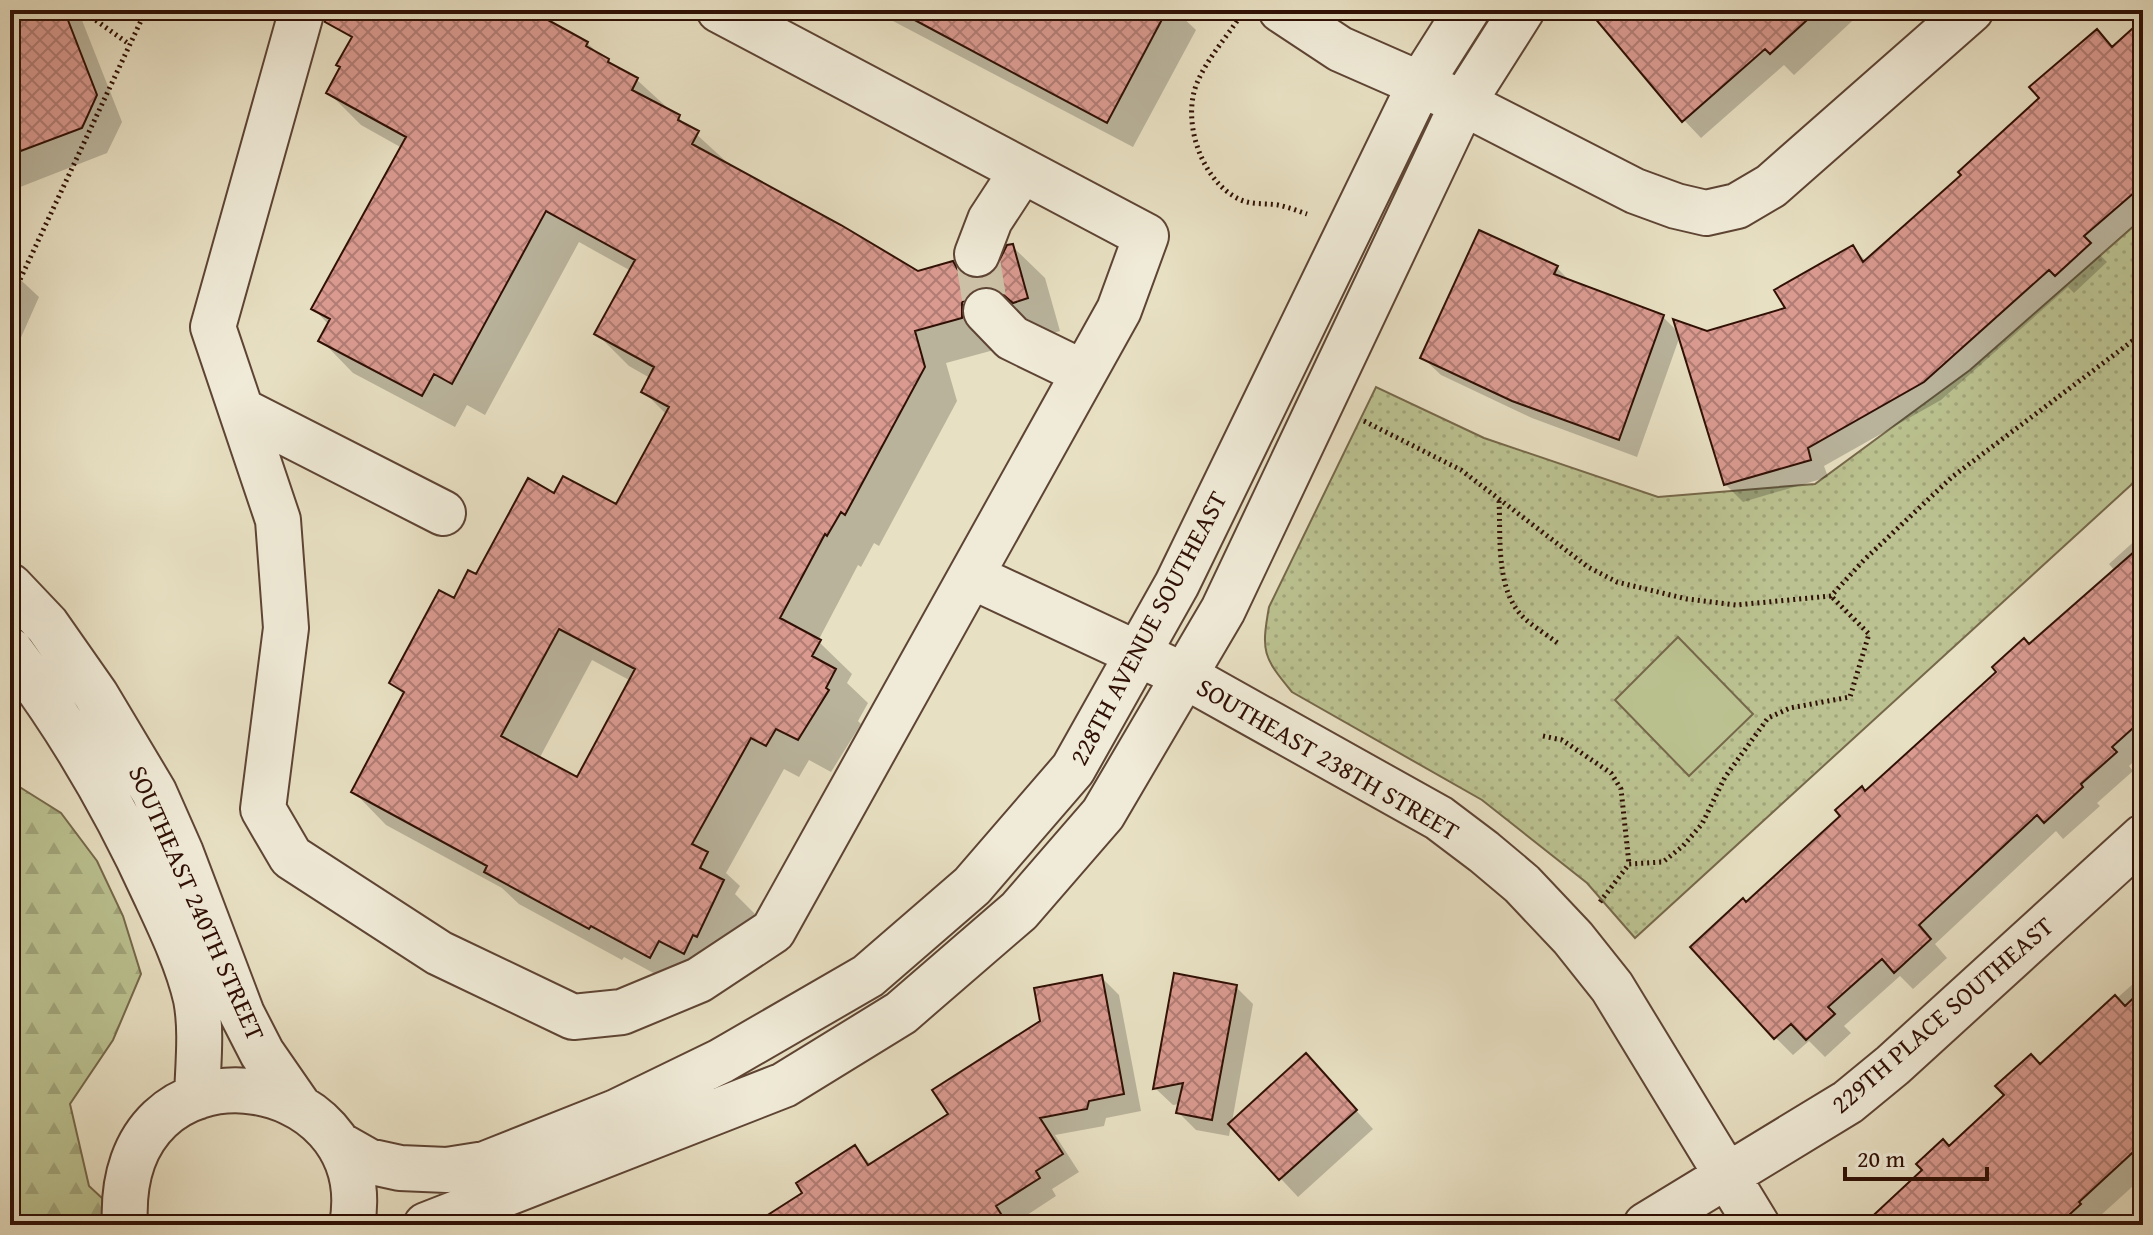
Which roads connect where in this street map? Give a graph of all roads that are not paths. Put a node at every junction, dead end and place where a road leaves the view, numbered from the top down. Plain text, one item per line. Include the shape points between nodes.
1 (302, 10) edge
2 (719, 10) edge
3 (1281, 10) edge
4 (1467, 10) edge
5 (1522, 10) edge
6 (1971, 10) edge
7 (1420, 84) junction
8 (1463, 103) junction
9 (1022, 171) junction
10 (977, 254) tunnel mouth
11 (986, 311) tunnel mouth
12 (1084, 373) junction
13 (243, 411) junction
14 (443, 513) dead end
15 (971, 576) junction
16 (10, 586) edge
17 (10, 650) edge
18 (1140, 653) junction
19 (1185, 676) junction
20 (2143, 837) edge
21 (197, 1097) junction
22 (298, 1105) junction
23 (338, 1144) junction
24 (1727, 1176) junction
25 (125, 1225) edge
26 (352, 1225) edge
27 (426, 1225) edge
28 (1646, 1225) edge
29 (1757, 1225) edge

1 - 13 street via 213,327
2 - 9 street
3 - 7 street via 1340,49
4 - 7 street, 228TH AVENUE SOUTHEAST
5 - 8 street, 228TH AVENUE SOUTHEAST
6 - 8 street via 1771,186 1737,206 1706,213 1635,191
7 - 8 street
7 - 18 street, 228TH AVENUE SOUTHEAST
8 - 19 street, 228TH AVENUE SOUTHEAST via 1223,610
9 - 10 street via 990,220
9 - 12 street via 1146,236 1119,310
11 - 12 street via 1012,338
12 - 15 street
13 - 14 street
13 - 15 street via 278,520 286,628 263,809 291,857 439,953 573,1017 622,1012 699,980 773,931
15 - 18 street, SOUTHEAST 238TH STREET
16 - 22 street, SOUTHEAST 240TH STREET via 47,625 96,695 154,792 242,1014
17 - 21 street, SOUTHEAST 240TH STREET via 94,772 165,915 196,999
18 - 19 street, SOUTHEAST 238TH STREET
18 - 23 street, 228TH AVENUE SOUTHEAST via 1073,769 972,886 868,976 721,1061 616,1112 485,1164 447,1170 400,1168 368,1161
19 - 24 street, SOUTHEAST 238TH STREET via 1439,818 1522,884 1612,987
19 - 27 street, 228TH AVENUE SOUTHEAST via 1103,814 1019,911 901,1013 784,1085
20 - 24 street, 229TH PLACE SOUTHEAST via 1848,1102
21 - 22 street via 244,1089
21 - 25 street via 153,1126 138,1147 127,1172
22 - 23 street
23 - 26 street via 354,1198
24 - 28 street, 229TH PLACE SOUTHEAST
24 - 29 street, SOUTHEAST 238TH STREET

